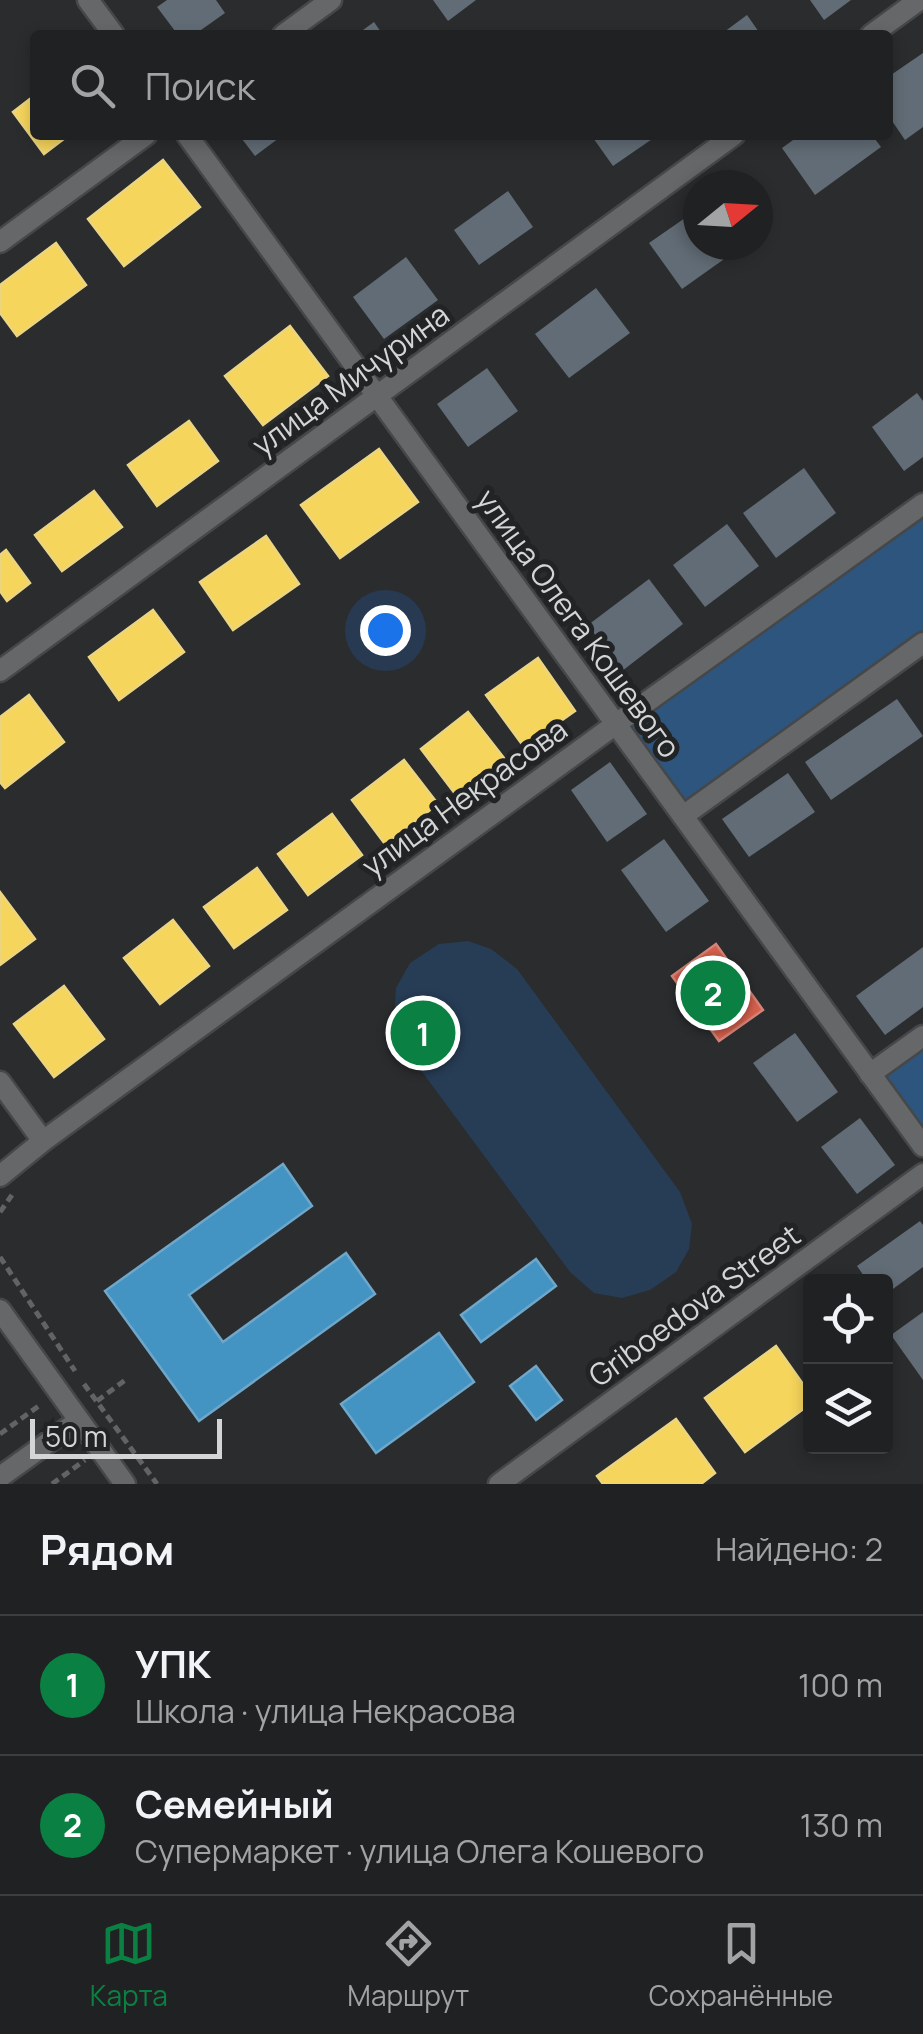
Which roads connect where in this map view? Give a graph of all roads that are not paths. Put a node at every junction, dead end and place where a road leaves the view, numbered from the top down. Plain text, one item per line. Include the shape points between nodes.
1 (88, 0) edge
2 (332, 0) edge
3 (919, 0) edge
4 (110, 30) edge
5 (291, 30) edge
6 (878, 30) edge
7 (139, 140) edge
8 (190, 140) edge
9 (727, 140) edge
10 (0, 242) edge
11 (377, 396) junction
12 (923, 504) edge
13 (923, 643) edge
14 (0, 671) edge
15 (616, 724) junction
16 (682, 816) junction
17 (923, 1036) edge
18 (870, 1074) junction
19 (0, 1082) edge
20 (43, 1141) junction
21 (923, 1146) edge
22 (923, 1174) edge
23 (0, 1176) edge
24 (0, 1310) edge
25 (78, 1421) junction
26 (0, 1477) edge
27 (125, 1484) edge
28 (500, 1484) edge

1 - 4 street
2 - 5 street
3 - 6 street
7 - 10 street
8 - 11 street, улица Олега Кошевого
9 - 11 street, улица Мичурина
11 - 14 street, улица Мичурина
11 - 15 street, улица Олега Кошевого
12 - 15 street, улица Некрасова
13 - 16 street
15 - 16 street, улица Олега Кошевого
15 - 20 street, улица Некрасова
16 - 18 street, улица Олега Кошевого
17 - 18 street
18 - 21 street, улица Олега Кошевого
19 - 20 street
20 - 23 street, улица Некрасова
22 - 28 street, Griboedova Street
24 - 25 street
25 - 26 street
25 - 27 street

